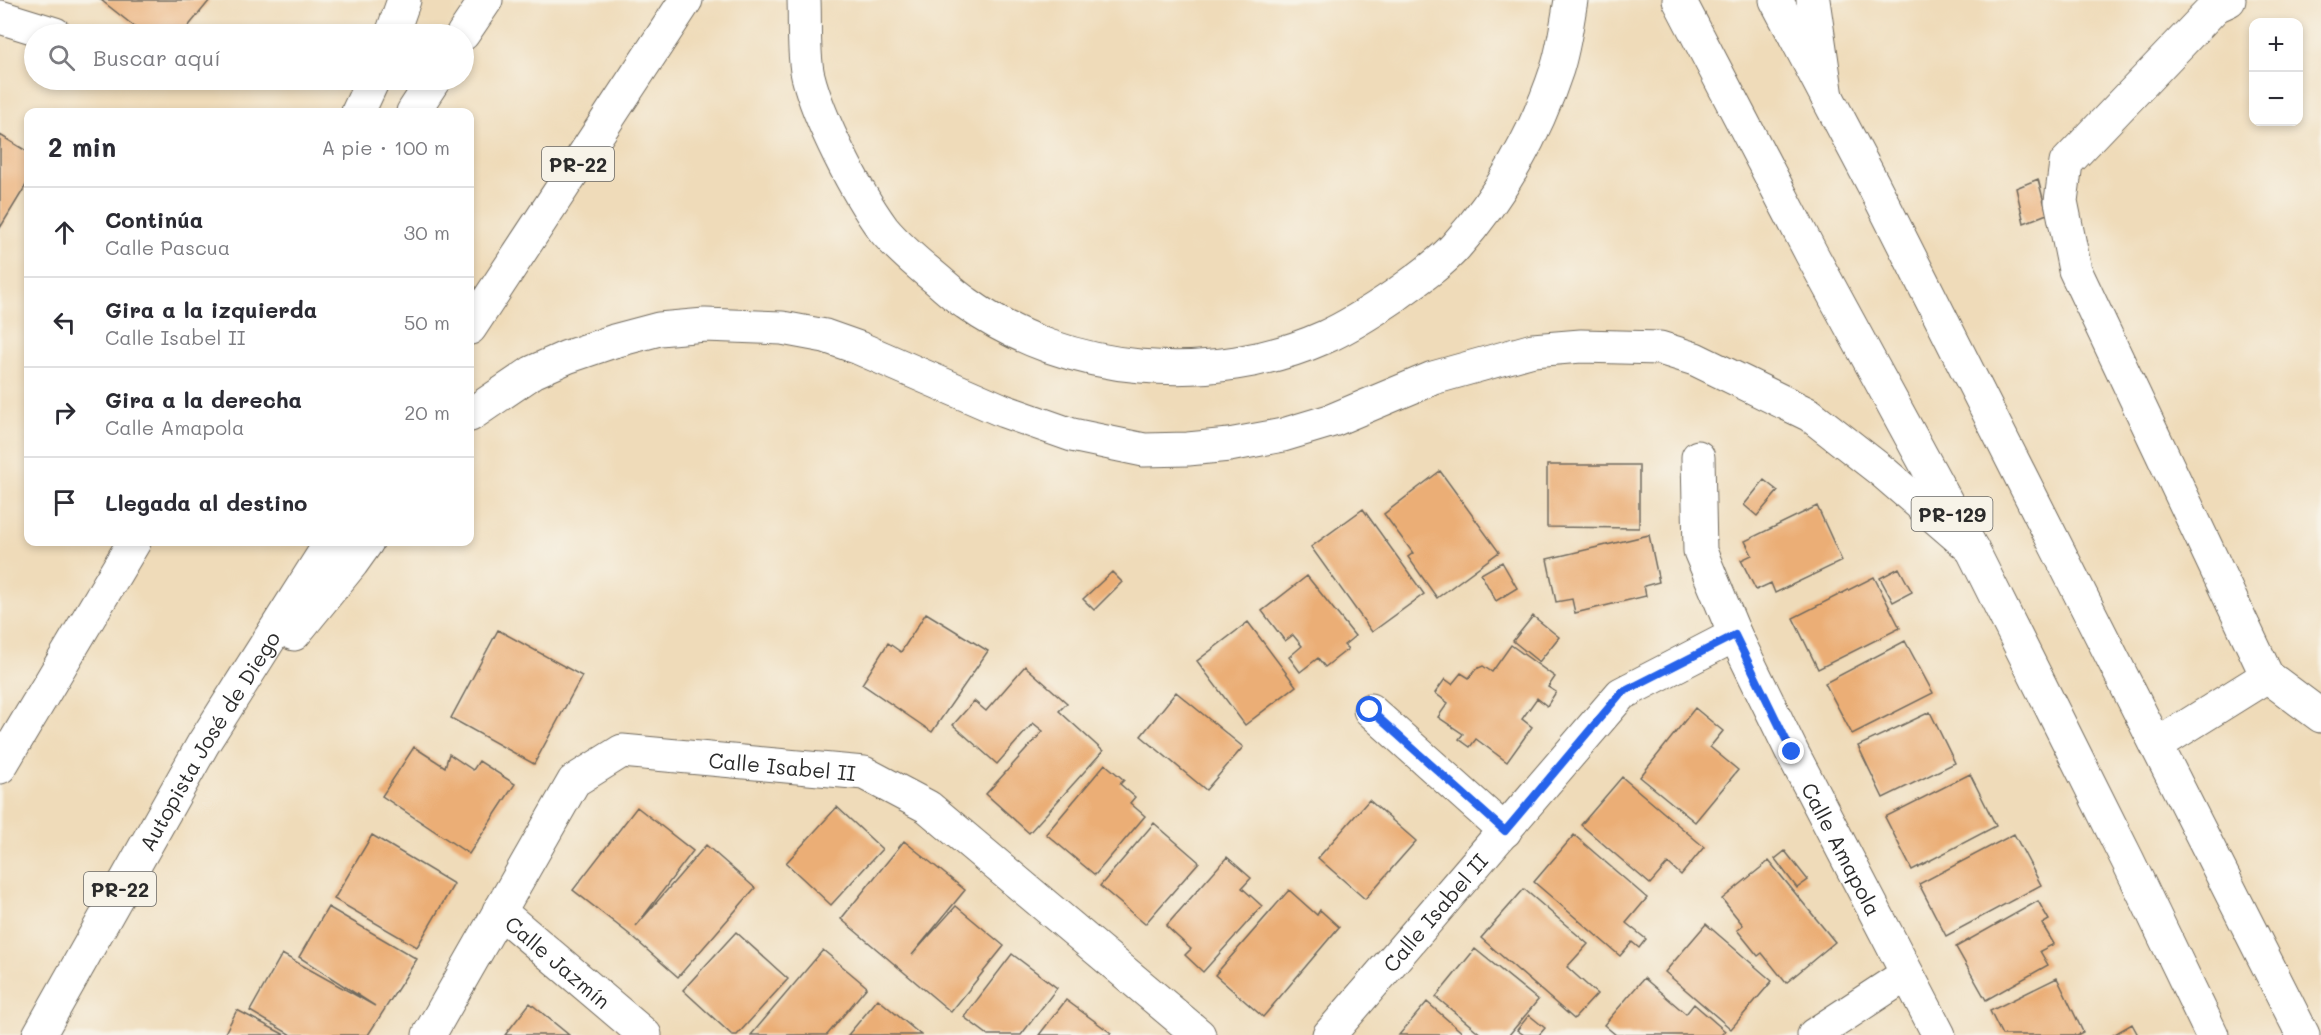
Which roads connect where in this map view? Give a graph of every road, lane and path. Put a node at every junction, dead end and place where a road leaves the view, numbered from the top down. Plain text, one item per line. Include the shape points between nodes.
1 (404, 0) edge
2 (486, 0) edge
3 (686, 0) edge
4 (804, 0) edge
5 (1571, 0) edge
6 (1679, 0) edge
7 (1776, 0) edge
8 (1813, 0) edge
9 (2229, 0) edge
10 (0, 17) edge
11 (24, 24) edge
12 (396, 24) edge
13 (470, 24) edge
14 (368, 90) edge
15 (427, 90) edge
16 (1827, 97) junction
17 (360, 108) edge
18 (416, 108) edge
19 (474, 322) edge
20 (474, 412) edge
21 (1698, 457) dead end
22 (132, 546) edge
23 (329, 546) edge
24 (364, 546) edge
25 (1972, 549) junction
26 (1735, 635) junction
27 (2267, 676) junction
28 (1370, 710) dead end
29 (2321, 716) edge
30 (203, 744) junction
31 (2158, 744) junction
32 (0, 767) edge
33 (1505, 831) junction
34 (499, 911) junction
35 (1907, 974) junction
36 (39, 1035) edge
37 (429, 1035) edge
38 (645, 1035) edge
39 (1199, 1035) edge
40 (1329, 1035) edge
41 (1814, 1035) edge
42 (1939, 1035) edge
43 (2212, 1035) edge
44 (2303, 1035) edge

1 - 12 main road
2 - 13 main road
3 - 19 main road, PR-22
4 - 5 main road via 807,75 850,175 884,230 966,304 1009,329 1055,349 1116,363 1176,368 1240,361 1282,352 1326,336 1373,311 1454,248 1514,166 1536,122 1557,68
6 - 25 main road, PR-129
7 - 16 main road
8 - 16 main road
9 - 27 main road via 2216,6 2066,163 2061,201 2075,270
10 - 11 main road
14 - 17 main road
15 - 18 main road
16 - 31 main road
20 - 25 main road via 533,372 614,341 659,329 705,325 771,328 825,336 859,348 1004,411 1072,435 1144,450 1188,449 1283,435 1333,420 1433,378 1533,350 1581,346 1660,348 1695,359 1810,415
21 - 26 main road, Calle Amapola via 1700,551
22 - 32 main road
23 - 30 main road, Autopista José de Diego / PR-22
24 - 30 main road
25 - 43 main road, PR-129
26 - 33 main road, Calle Isabel II via 1621,693
26 - 35 main road, Calle Amapola
27 - 29 main road
27 - 31 main road
28 - 33 main road
30 - 36 main road, Autopista José de Diego / PR-22
31 - 44 main road
33 - 40 main road, Calle Isabel II
34 - 37 main road, Calle Isabel II
34 - 38 main road, Calle Jazmín
34 - 39 main road, Calle Isabel II via 574,781 622,751 864,773 928,807
35 - 41 main road
35 - 42 main road, Calle Amapola

